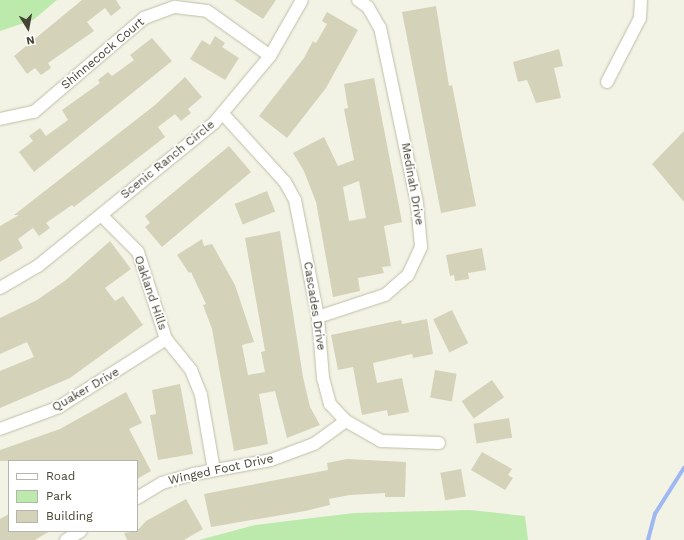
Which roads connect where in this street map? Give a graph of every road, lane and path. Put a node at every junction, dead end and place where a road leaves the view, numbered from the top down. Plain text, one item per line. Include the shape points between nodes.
1 (302, 0) edge
2 (358, 0) edge
3 (641, 0) edge
4 (270, 56) junction
5 (607, 82) dead end
6 (223, 114) junction
7 (0, 119) edge
8 (101, 215) junction
9 (0, 288) edge
10 (318, 317) junction
11 (166, 339) junction
12 (346, 420) junction
13 (0, 429) edge
14 (439, 443) dead end
15 (214, 470) junction
16 (138, 497) edge
17 (79, 532) edge
18 (66, 540) edge

1 - 4 street, Scenic Ranch Circle
2 - 10 street, Medinah Drive via 368,7 380,28 417,203 421,247 408,275 385,295
3 - 5 street via 640,18
4 - 6 street, Scenic Ranch Circle
4 - 7 street, Shinnecock Court via 208,11 174,7 144,18 34,112
6 - 8 street, Scenic Ranch Circle
6 - 10 street, Cascades Drive via 285,182 295,200
8 - 9 street, Scenic Ranch Circle via 38,266
8 - 11 street, Oakland Hills via 138,252
10 - 12 street, Cascades Drive via 323,378 330,404
11 - 13 street, Quaker Drive via 59,407
11 - 15 street, Oakland Hills via 191,370 201,395
12 - 14 street, Cascades Drive via 381,441
12 - 15 street, Winged Foot Drive via 314,444 271,460
15 - 16 street, Winged Foot Drive via 162,483
17 - 18 street

